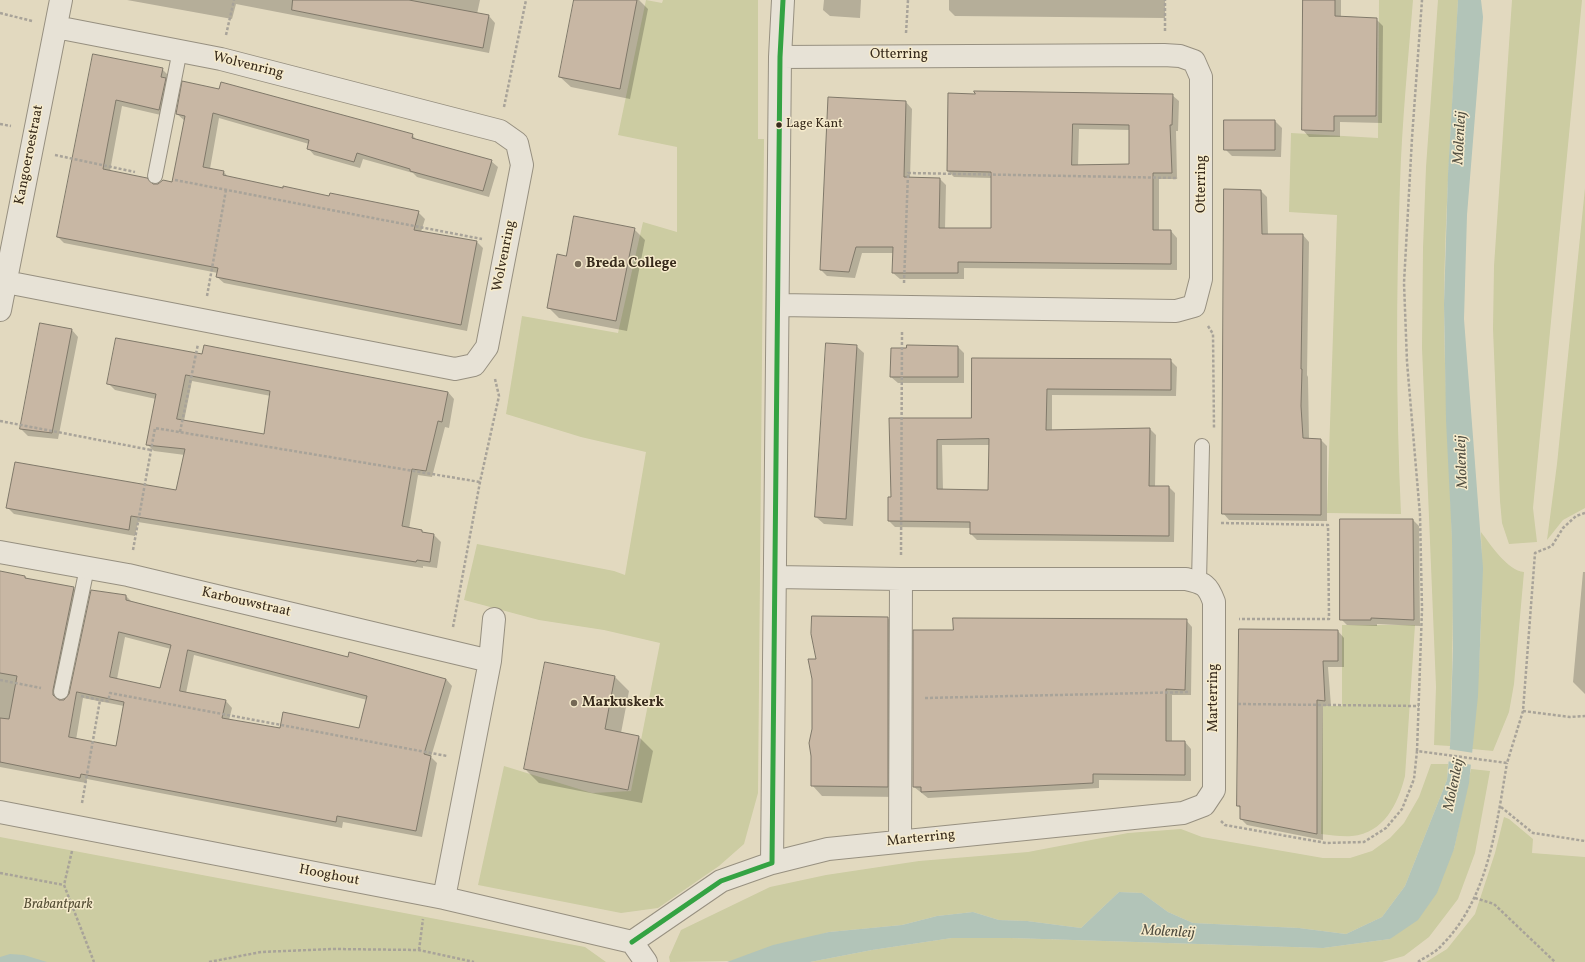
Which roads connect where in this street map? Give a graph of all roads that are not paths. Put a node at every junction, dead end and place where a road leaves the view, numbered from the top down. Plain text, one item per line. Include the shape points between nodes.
1 (61, 0) edge
2 (783, 0) edge
3 (56, 27) junction
4 (180, 50) junction
5 (780, 57) junction
6 (155, 176) road end
7 (6, 282) junction
8 (778, 306) junction
9 (0, 310) edge
10 (1202, 446) dead end
11 (0, 552) edge
12 (87, 568) junction
13 (775, 577) junction
14 (901, 579) junction
15 (1199, 582) junction
16 (494, 619) dead end
17 (490, 661) junction
18 (61, 692) dead end
19 (0, 812) edge
20 (900, 841) junction
21 (772, 863) junction
22 (435, 897) junction
23 (632, 942) junction
24 (646, 962) edge

1 - 3 street, Kangoeroestraat
2 - 5 street
3 - 4 street, Wolvenring
3 - 7 street, Kangoeroestraat
4 - 6 lane
4 - 7 street, Wolvenring via 500,132 517,143 522,165 508,243 487,347 474,365 456,369
5 - 8 street
5 - 8 street, Otterring via 1164,55 1180,56 1194,61 1201,78 1201,279 1194,306 1176,311
7 - 9 street, Kangoeroestraat
8 - 13 street
10 - 15 lane
11 - 12 street, Karbouwstraat
12 - 17 street, Karbouwstraat via 128,575
12 - 18 lane
13 - 14 street
13 - 21 street
14 - 15 street via 1186,579
14 - 20 street
15 - 20 street, Marterring via 1209,589 1214,602 1215,619 1214,790 1204,805 1183,813
16 - 17 street
17 - 22 street via 471,761
19 - 22 street, Hooghout
20 - 21 street, Marterring via 828,849
21 - 23 street via 721,881
22 - 23 street, Hooghout
23 - 24 street

